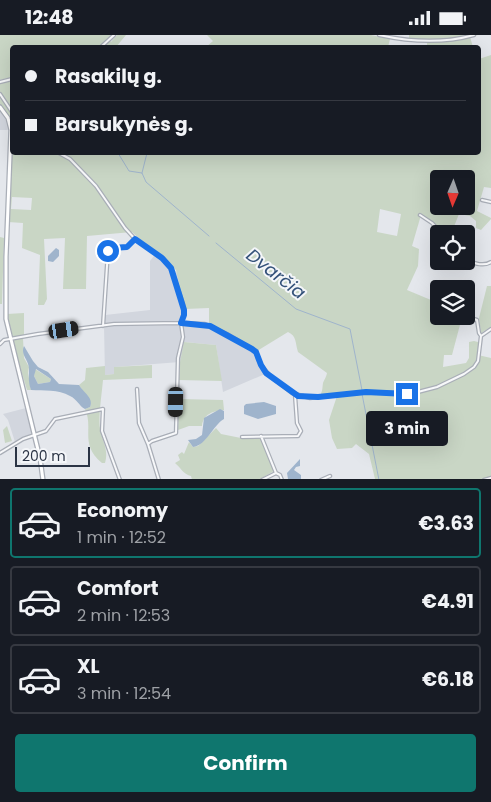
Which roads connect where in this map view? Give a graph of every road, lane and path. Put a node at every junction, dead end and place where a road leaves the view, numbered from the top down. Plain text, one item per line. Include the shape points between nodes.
1 (114, 35) edge
2 (379, 35) edge
3 (474, 35) edge
4 (103, 45) edge
5 (0, 94) edge
6 (0, 107) edge
7 (10, 109) edge
8 (10, 126) edge
9 (10, 155) edge
10 (63, 155) edge
11 (482, 200) dead end
12 (491, 202) edge
13 (420, 215) dead end
14 (434, 225) edge
15 (135, 239) junction
16 (491, 262) edge
17 (475, 263) edge
18 (475, 319) edge
19 (181, 323) junction
20 (103, 325) junction
21 (491, 329) edge
22 (481, 336) junction
23 (10, 339) junction
24 (0, 344) edge
25 (137, 389) dead end
26 (295, 395) junction
27 (35, 434) junction
28 (261, 436) junction
29 (242, 437) dead end
30 (148, 444) junction
31 (0, 453) edge
32 (276, 473) junction
33 (330, 475) dead end
34 (491, 478) edge
35 (43, 479) edge
36 (120, 479) edge
37 (159, 479) edge
38 (262, 479) edge
39 (282, 479) edge
40 (321, 479) edge
41 (484, 479) edge

1 - 4 street
2 - 3 street via 421,42
5 - 7 street
6 - 8 main road
9 - 23 main road via 5,301
10 - 15 street via 96,186
11 - 12 street
13 - 14 street
15 - 19 street via 171,268 184,310
15 - 20 street via 127,247 108,251
16 - 17 street via 487,265
18 - 22 street
19 - 20 street
19 - 26 street via 210,326 252,349 266,373
19 - 30 street via 183,337 178,367 176,433
20 - 23 street
21 - 22 street
22 - 26 street via 478,361 474,367 437,387 414,393 366,392 310,398
23 - 24 street
23 - 27 main road
25 - 30 street via 138,419
26 - 28 street via 300,435
27 - 31 street
27 - 35 main road
27 - 36 street via 46,431 55,419 102,409 102,431
28 - 29 street
28 - 32 street
30 - 37 street
32 - 38 street
32 - 39 street
33 - 40 street
34 - 41 street

